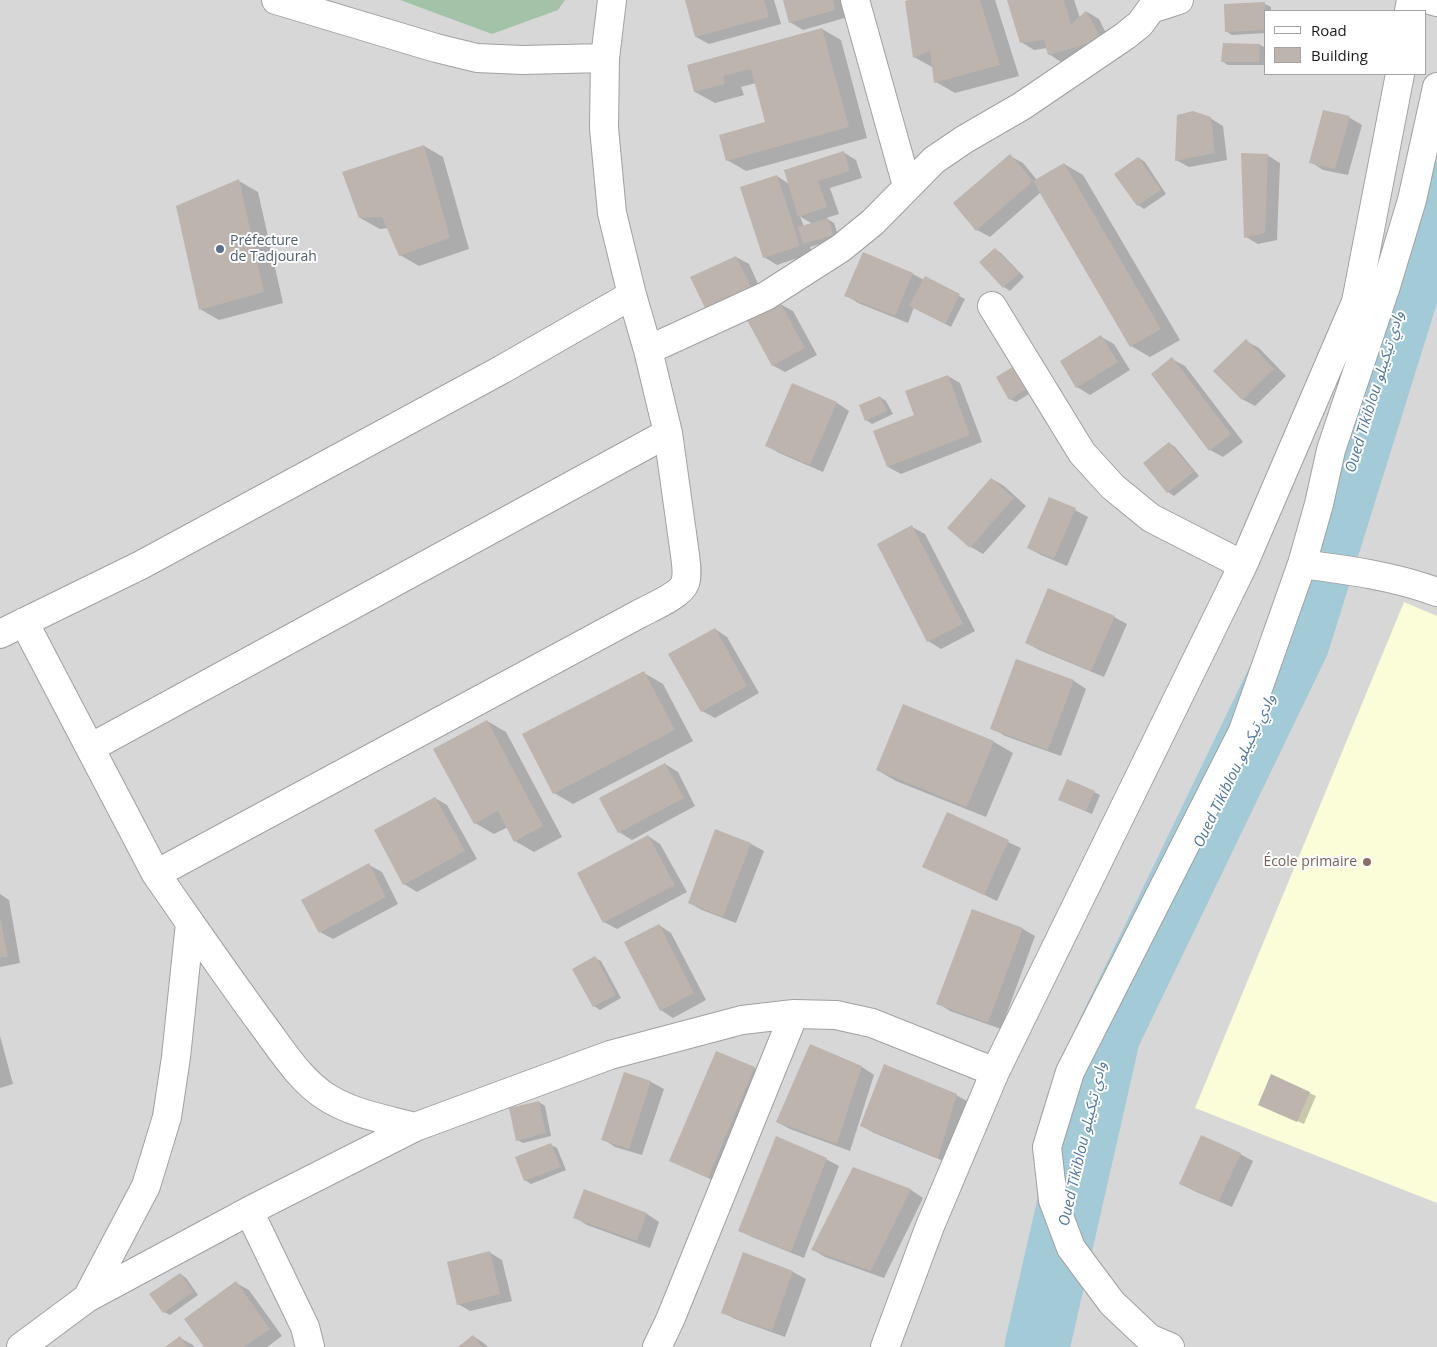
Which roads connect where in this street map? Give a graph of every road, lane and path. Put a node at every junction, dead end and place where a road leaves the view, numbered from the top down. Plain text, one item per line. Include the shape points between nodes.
1 (276, 0) edge
2 (612, 0) edge
3 (855, 0) edge
4 (1179, 0) edge
5 (1430, 0) edge
6 (1437, 2) edge
7 (606, 58) junction
8 (1400, 75) edge
9 (1437, 87) edge
10 (907, 186) junction
11 (632, 295) junction
12 (992, 306) dead end
13 (648, 350) junction
14 (668, 433) junction
15 (1302, 564) junction
16 (1243, 565) junction
17 (1437, 592) edge
18 (24, 622) junction
19 (0, 634) edge
20 (90, 748) junction
21 (156, 874) junction
22 (190, 923) junction
23 (794, 1014) junction
24 (995, 1072) junction
25 (414, 1127) junction
26 (249, 1211) junction
27 (87, 1298) junction
28 (1159, 1344) edge
29 (21, 1347) edge
30 (310, 1347) edge
31 (657, 1347) edge
32 (885, 1347) edge

1 - 7 street via 477,58
2 - 7 street
3 - 10 street
4 - 10 street via 1151,8 1140,24 1125,36 1022,106 964,139 934,160
5 - 6 street
7 - 11 street via 604,128 612,213
8 - 16 street via 1356,302
9 - 15 street via 1412,200 1331,450
10 - 13 street via 873,222 841,248 766,296
11 - 13 street
11 - 18 street via 501,370 158,556
12 - 16 street via 1082,453 1112,487 1151,518
13 - 14 street
14 - 20 street
14 - 21 street via 685,555 685,583 677,593
15 - 17 street via 1356,571 1409,582
15 - 28 street via 1243,731 1070,1072 1047,1146 1053,1200 1071,1248 1112,1303
16 - 24 street
18 - 19 street
18 - 20 street
20 - 21 street
21 - 22 street
22 - 25 street via 284,1054 309,1082 326,1097 350,1109
22 - 27 street via 167,1117 146,1186
23 - 24 street via 836,1015 872,1023
23 - 25 street via 742,1020 610,1055
23 - 31 street
24 - 32 street via 930,1226
25 - 26 street
26 - 27 street
26 - 30 street via 304,1327
27 - 29 street

